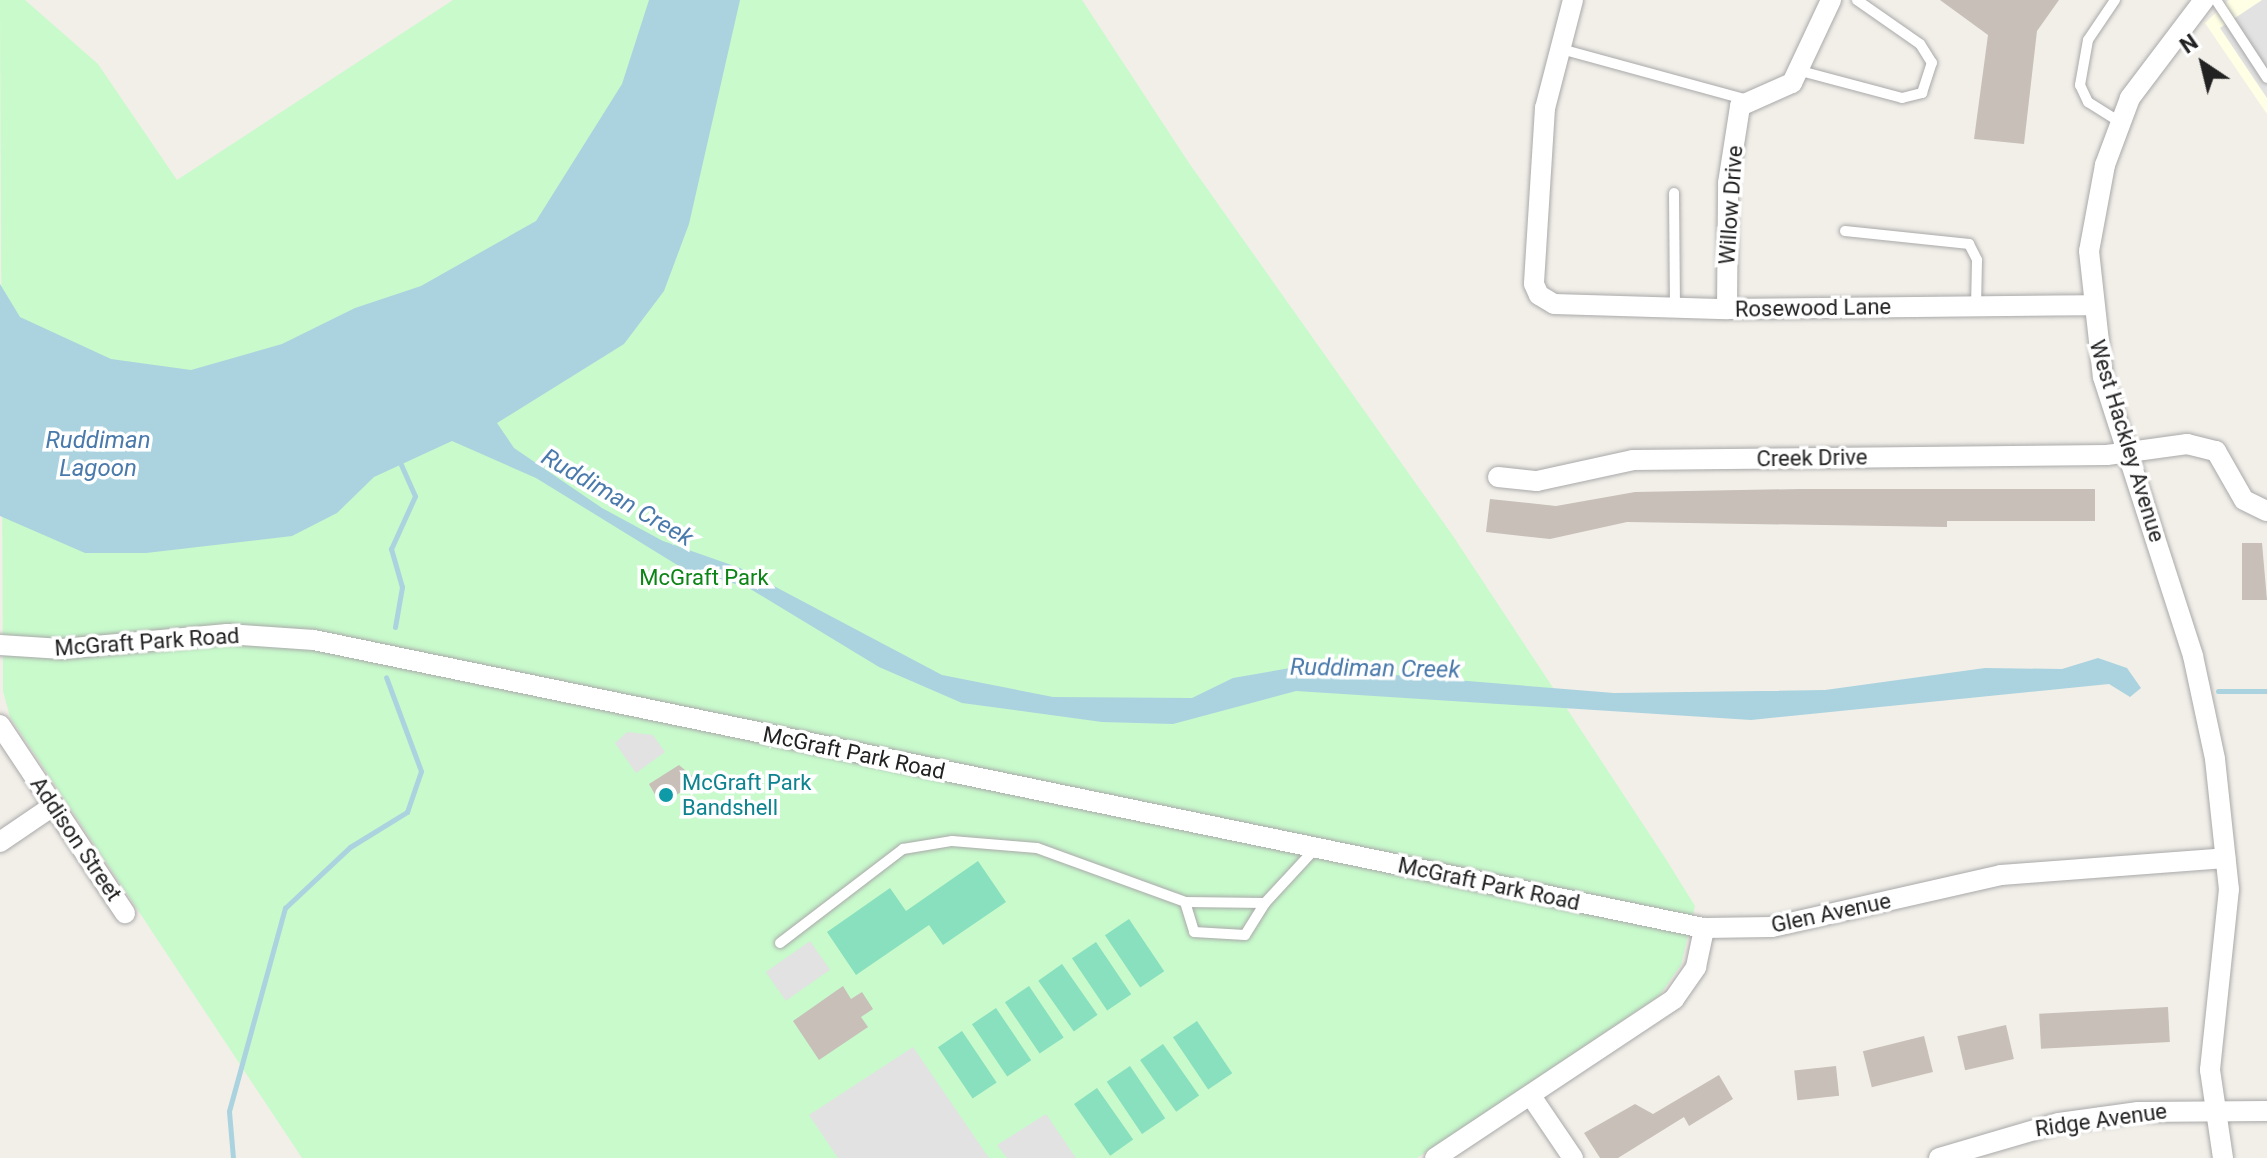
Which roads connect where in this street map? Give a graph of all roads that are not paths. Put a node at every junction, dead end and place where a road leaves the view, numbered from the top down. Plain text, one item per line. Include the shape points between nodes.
1 (1573, 0) edge
2 (1831, 0) edge
3 (1857, 0) edge
4 (2115, 0) edge
5 (2204, 0) edge
6 (2216, 0) edge
7 (1561, 49) junction
8 (1797, 70) junction
9 (2267, 78) edge
10 (1752, 101) junction
11 (2120, 122) junction
12 (1674, 193) dead end
13 (1845, 231) dead end
14 (2090, 305) junction
15 (1976, 306) junction
16 (1675, 308) junction
17 (1727, 309) junction
18 (2129, 455) junction
19 (1498, 477) dead end
20 (2267, 511) edge
21 (0, 645) edge
22 (0, 725) edge
23 (53, 806) junction
24 (0, 842) edge
25 (1315, 849) junction
26 (2225, 858) junction
27 (1185, 902) junction
28 (1265, 903) junction
29 (125, 913) dead end
30 (1704, 928) junction
31 (780, 943) dead end
32 (1531, 1096) junction
33 (2212, 1110) junction
34 (2267, 1111) edge
35 (1435, 1158) edge
36 (1573, 1158) edge
37 (1939, 1158) edge
38 (2223, 1158) edge

1 - 7 street
2 - 8 street
3 - 8 lane via 1920,44 1932,63 1922,93 1902,98
4 - 11 lane via 2088,40 2080,85 2088,102
5 - 11 street, West Hackley Avenue via 2153,60
6 - 9 lane
7 - 10 lane
7 - 16 street, Rosewood Lane via 1545,108 1534,284 1539,295 1554,304
8 - 10 street via 1792,83
10 - 17 street, Willow Drive via 1740,106 1728,183
11 - 14 street, West Hackley Avenue via 2093,218
12 - 16 lane
13 - 15 lane via 1969,244 1977,260
14 - 15 street, Rosewood Lane
14 - 18 street, West Hackley Avenue via 2103,377
15 - 17 street, Rosewood Lane
16 - 17 street, Rosewood Lane
18 - 19 street, Creek Drive via 1633,460 1537,481
18 - 20 street, Creek Drive via 2187,444 2216,451 2244,500
18 - 26 street, West Hackley Avenue via 2201,683
21 - 25 street, McGraft Park Road via 62,649 227,634 314,640
22 - 23 street, Addison Street
23 - 24 street
23 - 29 street, Addison Street
25 - 28 lane
25 - 30 street, McGraft Park Road
26 - 30 street, Glen Avenue via 2001,875 1772,927
26 - 33 street, West Hackley Avenue via 2229,926 2212,1045
27 - 28 lane
27 - 28 lane via 1194,932 1245,935
27 - 31 lane via 1037,848 952,841 903,849
30 - 32 street via 1696,967 1674,999
32 - 35 street
32 - 36 street
33 - 34 street, Ridge Avenue
33 - 37 street, Ridge Avenue via 2059,1123
33 - 38 street, West Hackley Avenue

